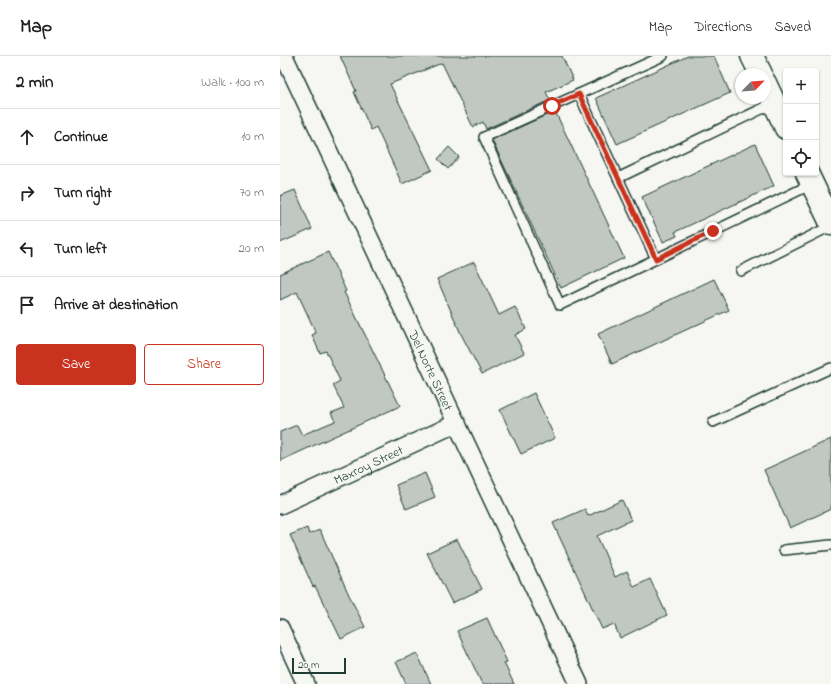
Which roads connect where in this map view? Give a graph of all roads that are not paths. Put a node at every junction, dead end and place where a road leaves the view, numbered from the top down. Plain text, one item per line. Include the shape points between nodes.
1 (284, 56) edge
2 (663, 56) edge
3 (752, 56) edge
4 (758, 68) edge
5 (579, 94) junction
6 (771, 96) edge
7 (774, 103) junction
8 (783, 122) edge
9 (618, 178) junction
10 (810, 178) edge
11 (831, 223) edge
12 (831, 226) edge
13 (656, 259) junction
14 (741, 272) dead end
15 (831, 368) edge
16 (713, 422) dead end
17 (457, 423) junction
18 (280, 505) edge
19 (831, 545) edge
20 (784, 550) dead end
21 (280, 628) edge
22 (306, 684) edge
23 (579, 684) edge

1 - 17 street, Del Norte Street
2 - 5 lane
3 - 4 main road
5 - 9 lane
5 - 13 lane via 484,137 560,305
6 - 7 main road
7 - 8 main road
7 - 9 lane
9 - 13 lane
10 - 11 main road
10 - 13 lane
12 - 14 lane
15 - 16 lane
17 - 18 street, Maxroy Street
17 - 23 street, Del Norte Street
19 - 20 lane
21 - 22 street

